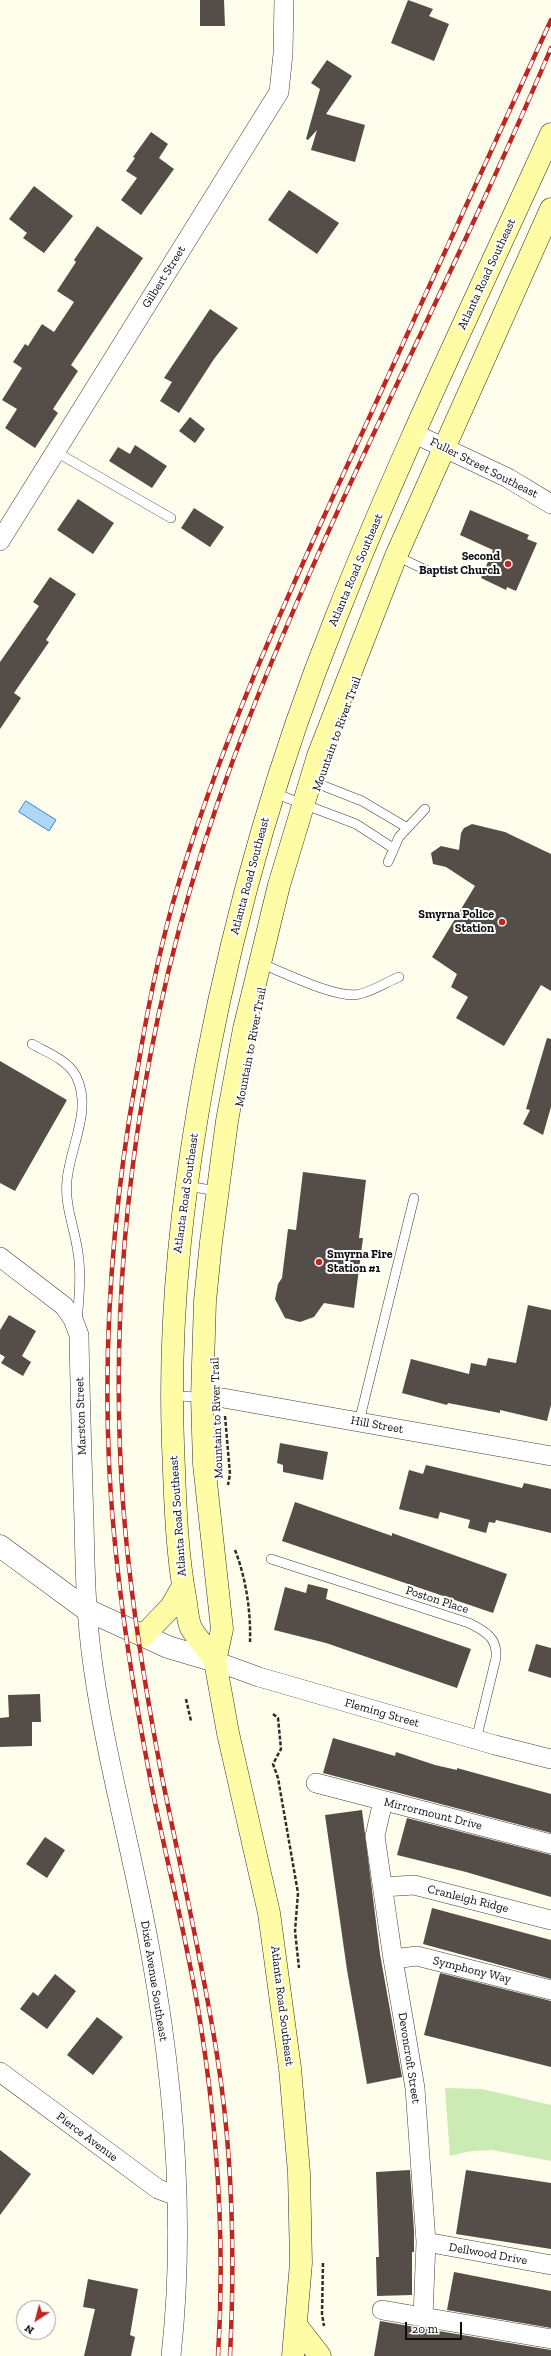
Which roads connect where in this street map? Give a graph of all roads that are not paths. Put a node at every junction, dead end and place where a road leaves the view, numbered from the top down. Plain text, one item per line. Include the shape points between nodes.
1 (284, 0) edge
2 (551, 134) edge
3 (551, 208) edge
4 (415, 434) junction
5 (444, 447) junction
6 (56, 452) junction
7 (551, 504) edge
8 (171, 518) dead end
9 (0, 541) edge
10 (396, 556) junction
11 (428, 571) dead end
12 (310, 781) junction
13 (274, 793) junction
14 (304, 804) junction
15 (425, 810) dead end
16 (406, 827) junction
17 (393, 848) junction
18 (388, 862) dead end
19 (260, 963) junction
20 (399, 977) dead end
21 (32, 1044) dead end
22 (185, 1186) junction
23 (217, 1191) junction
24 (414, 1198) dead end
25 (0, 1256) edge
26 (76, 1327) junction
27 (171, 1396) junction
28 (213, 1397) junction
29 (359, 1422) junction
30 (551, 1456) edge
31 (0, 1546) edge
32 (271, 1559) dead end
33 (183, 1586) junction
34 (87, 1610) junction
35 (143, 1636) junction
36 (215, 1661) junction
37 (476, 1740) junction
38 (551, 1759) edge
39 (316, 1783) dead end
40 (383, 1801) junction
41 (551, 1844) edge
42 (383, 1887) junction
43 (551, 1920) edge
44 (393, 1959) junction
45 (551, 1990) edge
46 (0, 2072) edge
47 (177, 2196) junction
48 (426, 2242) junction
49 (551, 2264) edge
50 (382, 2310) dead end
51 (423, 2317) junction
52 (296, 2325) junction
53 (551, 2339) edge
54 (171, 2356) edge
55 (293, 2356) edge
56 (320, 2356) edge

1 - 6 street, Gilbert Street via 279,92
2 - 4 main road, Atlanta Road Southeast
3 - 5 main road, Atlanta Road Southeast
4 - 5 street, Fuller Street Southeast
4 - 13 main road, Atlanta Road Southeast via 335,620 289,743
5 - 7 street, Fuller Street Southeast via 508,478
5 - 10 main road, Atlanta Road Southeast
6 - 8 lane
6 - 9 street, Gilbert Street
10 - 11 lane
10 - 12 main road, Atlanta Road Southeast
12 - 14 main road, Atlanta Road Southeast
12 - 16 lane via 362,801
13 - 14 lane
13 - 22 main road, Atlanta Road Southeast via 230,952
14 - 17 lane via 356,824
14 - 19 main road, Atlanta Road Southeast via 279,885
15 - 16 lane
16 - 17 lane
17 - 18 lane
19 - 20 lane via 333,992 349,995 360,994
19 - 23 main road, Atlanta Road Southeast via 242,1037
21 - 26 lane via 64,1062 76,1076 82,1100 81,1124 67,1180 68,1209 79,1260
22 - 23 lane
22 - 27 main road, Atlanta Road Southeast via 174,1293
23 - 28 main road, Atlanta Road Southeast via 205,1301
24 - 29 lane
25 - 26 street, Marston Street via 64,1306
26 - 34 street, Marston Street via 79,1335
27 - 28 lane
27 - 33 main road, Atlanta Road Southeast via 176,1516
28 - 29 street, Hill Street
28 - 36 main road, Atlanta Road Southeast via 204,1464 222,1629
29 - 30 street, Hill Street
31 - 34 street
32 - 37 lane, Poston Place via 469,1623 489,1634 497,1649 496,1658
33 - 35 main road via 171,1607
33 - 36 main road, Atlanta Road Southeast via 190,1625
34 - 35 street
34 - 47 street, Dixie Avenue Southeast via 93,1666 157,1993 167,2066
35 - 36 street via 178,1651
36 - 37 street, Fleming Street via 259,1678
36 - 52 main road, Atlanta Road Southeast via 228,1734 269,1913 290,2068 299,2173 301,2263
37 - 38 street, Fleming Street
39 - 40 street, Mirrormount Drive
40 - 41 street, Mirrormount Drive
40 - 42 street, Devoncroft Street via 376,1836
42 - 43 street, Cranleigh Ridge via 414,1885
42 - 44 street, Devoncroft Street
44 - 45 street, Symphony Way via 417,1956
44 - 48 street, Devoncroft Street via 415,2088
46 - 47 street, Pierce Avenue via 158,2190
47 - 54 street, Dixie Avenue Southeast via 177,2308
48 - 49 street, Dellwood Drive
48 - 51 street, Devoncroft Street
50 - 51 street
51 - 53 street
52 - 55 main road, Atlanta Road Southeast
52 - 56 main road

